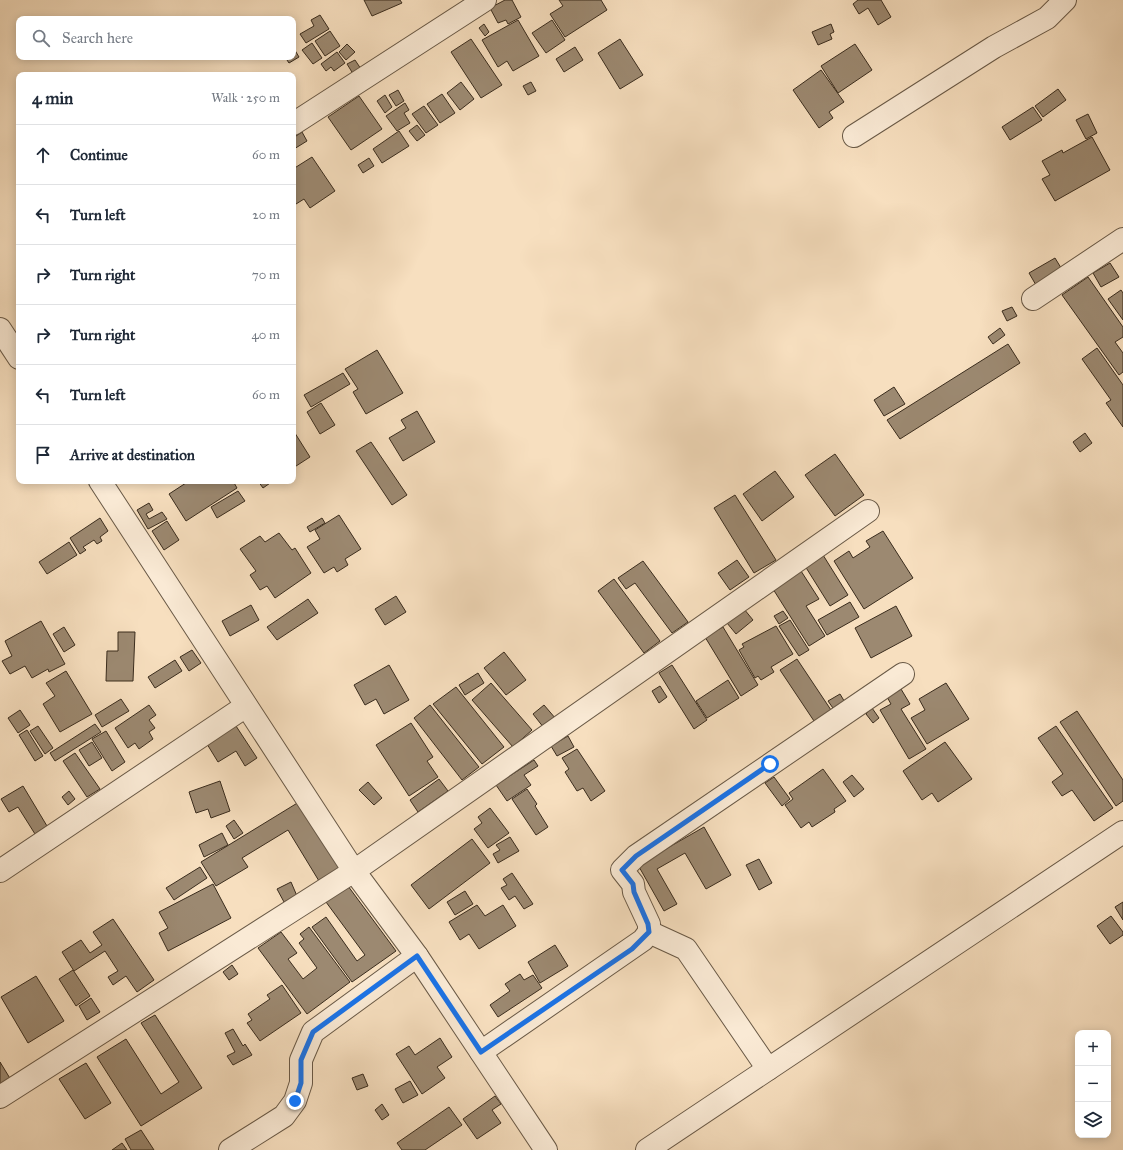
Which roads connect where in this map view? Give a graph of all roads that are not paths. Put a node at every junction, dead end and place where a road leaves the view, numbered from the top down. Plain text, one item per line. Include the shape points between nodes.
1 (485, 0) edge
2 (1065, 0) edge
3 (296, 122) edge
4 (854, 136) dead end
5 (1123, 239) edge
6 (1033, 299) dead end
7 (0, 329) edge
8 (16, 353) edge
9 (102, 484) edge
10 (868, 511) dead end
11 (902, 674) dead end
12 (246, 706) junction
13 (1123, 832) edge
14 (0, 871) edge
15 (354, 871) junction
16 (649, 932) junction
17 (417, 956) junction
18 (481, 1052) junction
19 (768, 1069) junction
20 (0, 1096) edge
21 (230, 1150) edge
22 (546, 1150) edge
23 (647, 1150) edge

1 - 3 street
2 - 4 street via 1047,18 994,47
5 - 6 street
7 - 8 street
9 - 12 street
10 - 15 street
11 - 16 street via 636,856 622,870 633,884
12 - 14 street
12 - 15 street
13 - 19 street
15 - 17 street
15 - 20 street
16 - 18 street via 632,949
16 - 19 street via 686,949
17 - 18 street
17 - 21 street via 313,1032 301,1060 301,1083 295,1101 284,1116
18 - 22 street
19 - 23 street

